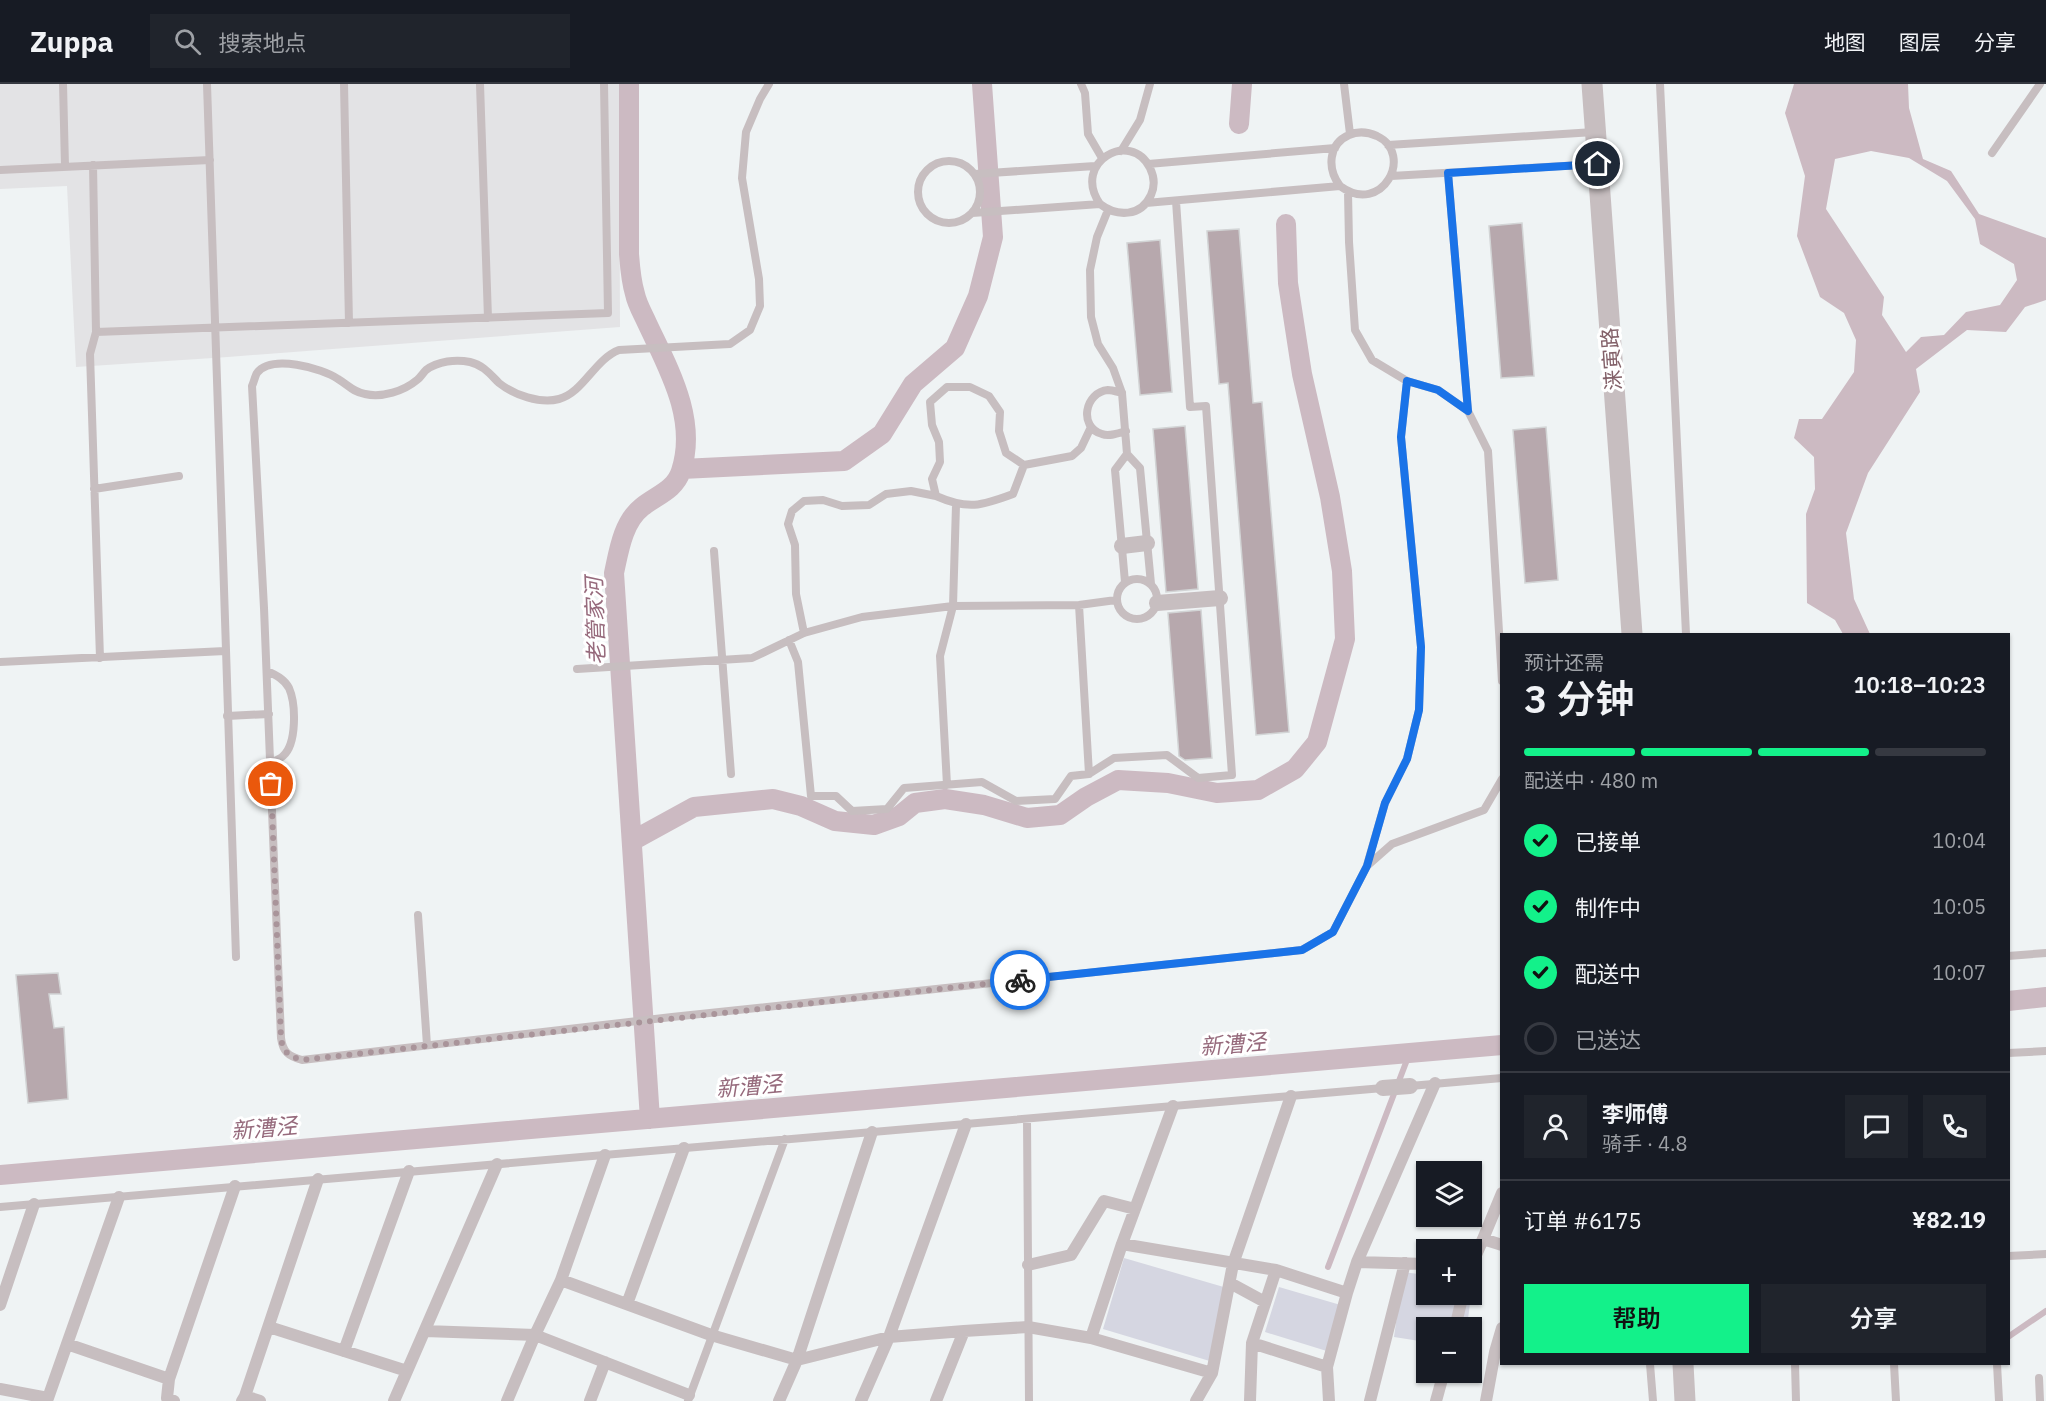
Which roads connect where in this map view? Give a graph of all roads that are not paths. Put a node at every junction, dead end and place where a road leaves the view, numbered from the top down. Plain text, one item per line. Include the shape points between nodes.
1 (63, 84) edge
2 (207, 84) edge
3 (344, 84) edge
4 (480, 84) edge
5 (604, 84) edge
6 (769, 84) edge
7 (1081, 84) edge
8 (1150, 84) edge
9 (1344, 84) edge
10 (1592, 84) edge
11 (1660, 84) edge
12 (2040, 84) edge
13 (1596, 132) junction
14 (1350, 134) junction
15 (1388, 145) junction
16 (1335, 148) junction
17 (1121, 150) junction
18 (1992, 153) dead end
19 (1102, 158) junction
20 (210, 159) junction
21 (1148, 164) junction
22 (1598, 164) junction
23 (93, 165) junction
24 (65, 166) junction
25 (1095, 166) junction
26 (0, 170) edge
27 (1448, 173) junction
28 (975, 174) junction
29 (1391, 176) junction
30 (1340, 186) junction
31 (1348, 192) junction
32 (1176, 201) junction
33 (1146, 203) junction
34 (1100, 204) junction
35 (1108, 210) junction
36 (972, 213) junction
37 (488, 318) junction
38 (349, 323) junction
39 (217, 328) junction
40 (96, 332) junction
41 (1407, 381) junction
42 (1122, 393) junction
43 (1468, 411) junction
44 (1091, 427) junction
45 (1126, 431) junction
46 (1127, 454) junction
47 (1024, 465) junction
48 (179, 477) dead end
49 (94, 489) junction
50 (936, 496) junction
51 (957, 505) junction
52 (1147, 543) junction
53 (1122, 546) junction
54 (714, 551) dead end
55 (1125, 582) junction
56 (1150, 584) junction
57 (1220, 598) junction
58 (1116, 600) junction
59 (1157, 603) junction
60 (1079, 605) junction
61 (953, 606) junction
62 (804, 633) junction
63 (1632, 633) edge
64 (1686, 633) edge
65 (789, 640) junction
66 (1500, 648) edge
67 (225, 651) junction
68 (100, 658) junction
69 (722, 660) junction
70 (0, 662) edge
71 (578, 669) dead end
72 (267, 671) junction
73 (268, 714) junction
74 (227, 716) junction
75 (270, 763) junction
76 (731, 774) dead end
77 (1089, 774) junction
78 (1500, 782) edge
79 (947, 785) junction
80 (1367, 866) junction
81 (418, 915) dead end
82 (2046, 953) edge
83 (2010, 956) edge
84 (236, 957) dead end
85 (427, 1046) junction
86 (2046, 1051) edge
87 (2010, 1053) edge
88 (1500, 1078) edge
89 (1435, 1083) junction
90 (1291, 1096) junction
91 (1173, 1106) junction
92 (1027, 1119) junction
93 (966, 1124) junction
94 (872, 1132) junction
95 (784, 1139) junction
96 (684, 1148) junction
97 (605, 1155) junction
98 (497, 1164) junction
99 (409, 1172) junction
100 (318, 1179) junction
101 (235, 1186) junction
102 (119, 1197) junction
103 (1500, 1198) edge
104 (34, 1204) junction
105 (0, 1207) edge
106 (1135, 1209) junction
107 (1483, 1239) joint
108 (1122, 1244) junction
109 (1500, 1244) edge
110 (2046, 1254) edge
111 (2010, 1256) edge
112 (1357, 1262) junction
113 (1405, 1263) junction
114 (1233, 1264) junction
115 (1416, 1264) edge
116 (1028, 1265) junction
117 (1276, 1270) junction
118 (561, 1280) junction
119 (1230, 1283) junction
120 (1347, 1293) junction
121 (1265, 1302) junction
122 (627, 1304) junction
123 (0, 1305) edge
124 (268, 1327) junction
125 (1028, 1327) junction
126 (425, 1331) junction
127 (964, 1331) junction
128 (535, 1335) junction
129 (711, 1335) junction
130 (1500, 1335) edge
131 (889, 1337) junction
132 (1091, 1338) junction
133 (1252, 1343) junction
134 (67, 1344) junction
135 (344, 1351) junction
136 (797, 1360) junction
137 (605, 1362) junction
138 (1650, 1365) edge
139 (1683, 1365) edge
140 (1795, 1365) edge
141 (1894, 1365) edge
142 (1997, 1366) edge
143 (1327, 1367) junction
144 (407, 1371) junction
145 (1212, 1372) junction
146 (2039, 1378) dead end
147 (169, 1379) junction
148 (1440, 1383) edge
149 (0, 1389) edge
150 (688, 1398) edge
151 (243, 1399) edge
152 (50, 1400) edge
153 (169, 1400) edge
154 (260, 1401) edge
155 (394, 1401) edge
156 (507, 1401) edge
157 (590, 1401) edge
158 (779, 1401) edge
159 (861, 1401) edge
160 (936, 1401) edge
161 (1029, 1401) edge
162 (1196, 1401) edge
163 (1250, 1401) edge
164 (1329, 1401) edge
165 (1370, 1401) edge
166 (1436, 1401) edge
167 (1486, 1401) edge
168 (1653, 1401) edge
169 (1685, 1401) edge
170 (1797, 1401) edge
171 (1896, 1401) edge
172 (1999, 1401) edge
173 (2040, 1401) edge

1 - 24 lane
2 - 20 lane
3 - 38 lane
4 - 37 lane
5 - 37 lane via 608,313
6 - 72 lane via 746,132 742,178 760,306 750,330 730,345 618,350 609,354 572,392 560,399 547,400 516,393 472,362 439,364 403,388 381,396 353,391 338,378 315,368 267,365 257,373 252,386
7 - 19 lane via 1088,134
8 - 17 lane via 1140,120
9 - 14 lane
10 - 13 street, 涞寅路
11 - 64 lane
12 - 18 lane
13 - 15 lane
13 - 22 street, 涞寅路
14 - 15 lane via 1371,133
14 - 16 lane
15 - 29 lane via 1394,166
16 - 21 lane
16 - 30 lane via 1331,168
17 - 19 lane
17 - 21 lane via 1141,156
19 - 25 lane
20 - 23 lane
20 - 39 lane
21 - 33 lane via 1154,184
22 - 27 lane
22 - 63 street, 涞寅路
23 - 24 lane
23 - 40 lane
24 - 26 lane
25 - 28 lane
25 - 34 lane via 1091,186
27 - 29 lane
27 - 43 lane
28 - 36 lane via 981,194
28 - 36 lane via 958,162 937,162 928,168 918,186 921,206 935,220 955,223
29 - 31 lane via 1385,185 1368,195
30 - 31 lane
30 - 32 lane
31 - 41 lane via 1355,330 1372,360
32 - 33 lane
32 - 57 lane via 1190,407 1206,406
33 - 35 lane via 1128,213
34 - 35 lane
34 - 36 lane
35 - 42 lane via 1090,270 1091,317 1098,344
37 - 38 lane
38 - 39 lane
39 - 40 lane
39 - 67 lane
40 - 49 lane via 90,354
41 - 43 lane via 1438,390
41 - 80 lane via 1401,437 1421,647 1419,710 1407,759 1385,803
42 - 44 lane via 1097,393 1089,402 1086,416
42 - 45 lane
43 - 66 lane via 1488,451
44 - 45 lane via 1102,434
44 - 47 lane via 1081,448 1072,456
45 - 46 lane
46 - 52 lane via 1140,468
46 - 53 lane via 1115,470
47 - 50 lane via 1006,453 999,431 1000,411 989,396 970,387 947,387 930,402 940,452 932,479
47 - 51 lane via 1013,494 984,505
48 - 49 lane
49 - 68 lane
50 - 51 lane
50 - 62 lane via 910,491 886,494 869,505 804,501 792,511 788,524 795,545 796,594
51 - 61 lane
52 - 53 street
52 - 56 lane
53 - 55 lane
54 - 69 lane
55 - 56 lane via 1138,579
55 - 58 lane
56 - 59 lane
57 - 59 street
57 - 77 lane via 1232,774 1198,778 1167,755 1114,758
58 - 59 lane via 1121,612 1132,619 1145,618
58 - 60 lane
60 - 61 lane
60 - 77 lane
61 - 62 lane via 862,617
61 - 79 lane via 940,656
62 - 65 lane
65 - 69 lane via 752,658
65 - 79 lane via 798,662 811,795 836,796 852,811 887,809 904,788
67 - 68 lane
67 - 74 lane
68 - 70 lane
69 - 71 lane
69 - 76 lane
72 - 73 lane
72 - 75 lane via 280,677 289,688 294,711 292,741 284,756
73 - 74 lane
73 - 75 lane
74 - 84 lane
75 - 85 lane via 282,1049 290,1057 302,1060
77 - 79 lane via 1071,776 1055,799 1016,801 982,782
78 - 80 lane via 1484,810 1392,844
80 - 85 lane via 1333,932 1302,950
81 - 85 lane
82 - 83 lane
86 - 87 lane
88 - 89 lane
89 - 90 lane
89 - 112 street
90 - 91 lane
90 - 114 street
91 - 92 lane
91 - 106 street
92 - 93 lane
92 - 116 lane
93 - 94 lane
93 - 131 street
94 - 95 lane
94 - 136 street
95 - 96 lane
95 - 129 lane
96 - 97 lane
96 - 122 street
97 - 98 lane
97 - 118 street
98 - 99 lane
98 - 126 street
99 - 100 lane
99 - 135 street
100 - 101 lane
100 - 124 street
101 - 102 lane
101 - 147 street
102 - 104 lane
102 - 134 street
103 - 107 street
104 - 105 lane
104 - 123 street
106 - 108 street
106 - 116 street via 1104,1200 1071,1255
107 - 109 street
108 - 114 street
108 - 132 street
110 - 111 lane
112 - 113 street
112 - 120 street
113 - 115 street
113 - 165 street
114 - 117 street
114 - 119 street
116 - 125 lane
117 - 120 street
117 - 121 street
118 - 122 street
118 - 128 street
119 - 121 street
119 - 145 street
120 - 143 street
121 - 133 street
122 - 129 street
124 - 135 street
124 - 151 street
125 - 127 street
125 - 132 street
125 - 161 lane
126 - 128 street
126 - 144 street
127 - 131 street
127 - 160 street
128 - 137 street
128 - 156 street
129 - 136 street
129 - 150 lane
130 - 167 street
131 - 136 street
131 - 159 street
132 - 145 street
133 - 143 street
133 - 163 street
134 - 147 street
134 - 152 street
135 - 144 street
136 - 158 street
137 - 150 street
137 - 157 street
138 - 168 lane
139 - 169 street
140 - 170 lane
141 - 171 lane
142 - 172 lane
143 - 164 street
144 - 155 street
145 - 162 street
146 - 173 lane
147 - 153 street
148 - 166 street
149 - 152 street
151 - 154 street

